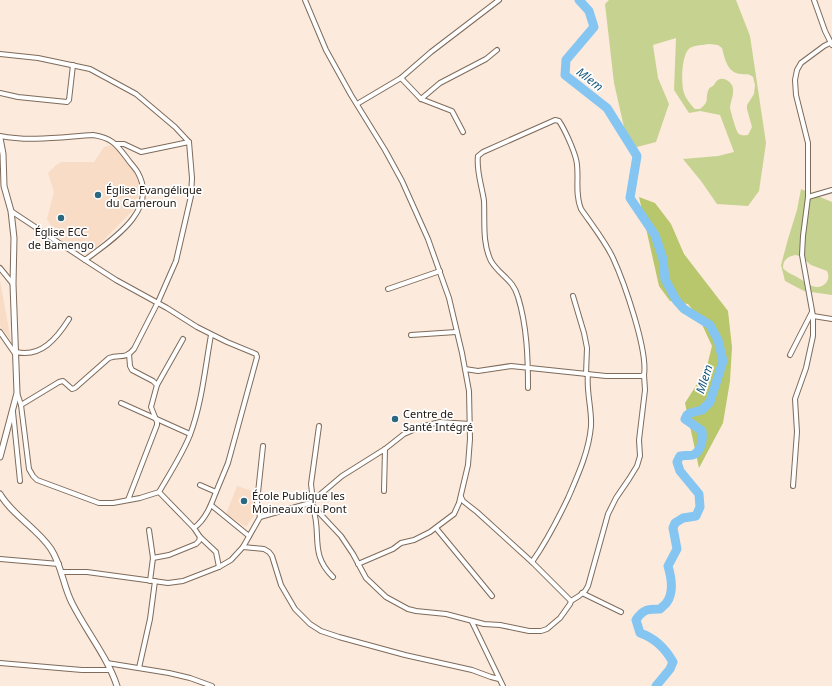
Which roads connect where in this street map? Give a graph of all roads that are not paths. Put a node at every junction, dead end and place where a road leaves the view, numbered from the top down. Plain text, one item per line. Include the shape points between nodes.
1 (305, 0) edge
2 (499, 0) edge
3 (814, 0) edge
4 (831, 43) edge
5 (498, 50) dead end
6 (0, 54) edge
7 (73, 65) junction
8 (401, 78) junction
9 (0, 93) edge
10 (421, 98) junction
11 (358, 104) junction
12 (463, 132) dead end
13 (0, 137) edge
14 (189, 142) junction
15 (116, 144) junction
16 (832, 190) edge
17 (808, 197) junction
18 (11, 211) junction
19 (85, 260) junction
20 (0, 268) edge
21 (440, 271) junction
22 (13, 284) junction
23 (388, 289) dead end
24 (572, 296) dead end
25 (158, 302) junction
26 (813, 313) junction
27 (69, 319) dead end
28 (832, 319) edge
29 (456, 332) junction
30 (0, 333) edge
31 (211, 335) junction
32 (411, 335) dead end
33 (183, 339) dead end
34 (16, 354) junction
35 (129, 354) junction
36 (790, 355) dead end
37 (528, 368) junction
38 (465, 369) junction
39 (587, 374) junction
40 (644, 374) junction
41 (157, 385) junction
42 (528, 388) dead end
43 (17, 393) junction
44 (121, 403) dead end
45 (21, 405) junction
46 (13, 409) junction
47 (156, 418) junction
48 (470, 424) junction
49 (319, 426) dead end
50 (190, 434) junction
51 (264, 446) dead end
52 (385, 449) junction
53 (0, 457) edge
54 (20, 481) dead end
55 (200, 485) dead end
56 (793, 486) dead end
57 (384, 491) dead end
58 (159, 492) junction
59 (216, 492) junction
60 (0, 494) edge
61 (461, 497) junction
62 (128, 500) junction
63 (312, 503) junction
64 (211, 505) junction
65 (260, 517) junction
66 (194, 528) junction
67 (436, 528) junction
68 (149, 530) dead end
69 (249, 536) junction
70 (200, 537) junction
71 (243, 547) junction
72 (153, 558) junction
73 (0, 559) edge
74 (532, 562) junction
75 (59, 564) junction
76 (358, 564) junction
77 (0, 565) edge
78 (219, 568) junction
79 (62, 572) junction
80 (334, 577) dead end
81 (152, 581) junction
82 (582, 593) junction
83 (492, 596) dead end
84 (571, 601) junction
85 (621, 612) dead end
86 (472, 622) junction
87 (107, 662) junction
88 (0, 663) edge
89 (139, 668) junction
90 (110, 670) junction
91 (499, 679) junction
92 (117, 686) edge
93 (212, 686) edge
94 (503, 686) edge

1 - 11 street via 326,50
2 - 8 street
3 - 4 street
4 - 17 street via 801,63 795,80 796,95 808,143
5 - 10 street via 440,83
6 - 7 street
7 - 9 street via 68,102
7 - 14 street via 90,69 136,94 176,127
8 - 10 street
8 - 11 street
10 - 12 street via 452,111
11 - 21 street via 405,187
13 - 15 street via 27,140 93,135
13 - 18 street via 4,186
14 - 15 street via 141,152 124,144
14 - 25 street via 192,178 190,196 176,261
15 - 19 street via 139,173 143,196 130,223 120,234
16 - 17 street
17 - 26 street via 802,255
18 - 19 street
18 - 22 street via 14,238
19 - 25 street
20 - 22 street
21 - 23 street
21 - 29 street
22 - 34 street
24 - 39 street via 587,348
25 - 31 street
25 - 35 street
26 - 28 street
26 - 36 street
26 - 56 street via 813,336 806,368 795,399 797,432
27 - 34 street via 46,347 39,351
29 - 32 street
29 - 38 street
30 - 34 street
31 - 50 street via 198,409
31 - 59 street via 254,352 257,357 228,463
33 - 41 street
34 - 43 street
35 - 41 street via 132,370
35 - 45 street via 109,358 75,388 72,389 62,381
37 - 38 street via 511,366 478,371
37 - 39 street
37 - 40 street via 518,298 513,284 490,259 485,241 484,200 477,164 478,156 483,152 555,120 559,121 565,130 576,159 578,201 610,251 621,278 640,339
37 - 42 street
38 - 48 street
39 - 40 street via 634,377
39 - 74 street via 591,424 584,459 558,521
40 - 82 street via 640,456 637,466 608,514 588,586
41 - 47 street via 151,407
43 - 45 street
43 - 46 street
44 - 47 street
45 - 62 street via 30,469 37,480 99,503
46 - 53 street
46 - 54 street
47 - 50 street
47 - 62 street via 157,425
48 - 52 street via 429,424 404,434
48 - 61 street via 468,465
49 - 63 street via 311,484
50 - 58 street
51 - 65 street via 257,502
52 - 57 street
52 - 63 street via 342,476
55 - 59 street
58 - 62 street
58 - 66 street
59 - 64 street
60 - 75 street via 14,513 39,534
61 - 67 street via 454,514
61 - 74 street
63 - 65 street
63 - 76 street via 341,536
63 - 80 street via 318,553
64 - 66 street
64 - 69 street
65 - 69 street
66 - 70 street
67 - 76 street via 422,537 401,543
67 - 83 street
68 - 72 street
69 - 71 street
70 - 72 street via 196,544 169,555
70 - 78 street via 216,552
71 - 78 street
71 - 91 street via 264,549 269,552 281,585 295,609 321,631
72 - 81 street
73 - 75 street
73 - 77 street
74 - 84 street
75 - 79 street
76 - 86 street via 373,586 396,604 416,612 446,614
78 - 81 street via 174,583
79 - 81 street via 87,572
79 - 87 street via 68,595
81 - 89 street via 150,619
82 - 84 street
82 - 85 street
84 - 86 street via 560,618 541,631
86 - 91 street
87 - 89 street
87 - 90 street
88 - 90 street
89 - 93 street via 190,678
90 - 92 street
91 - 94 street

